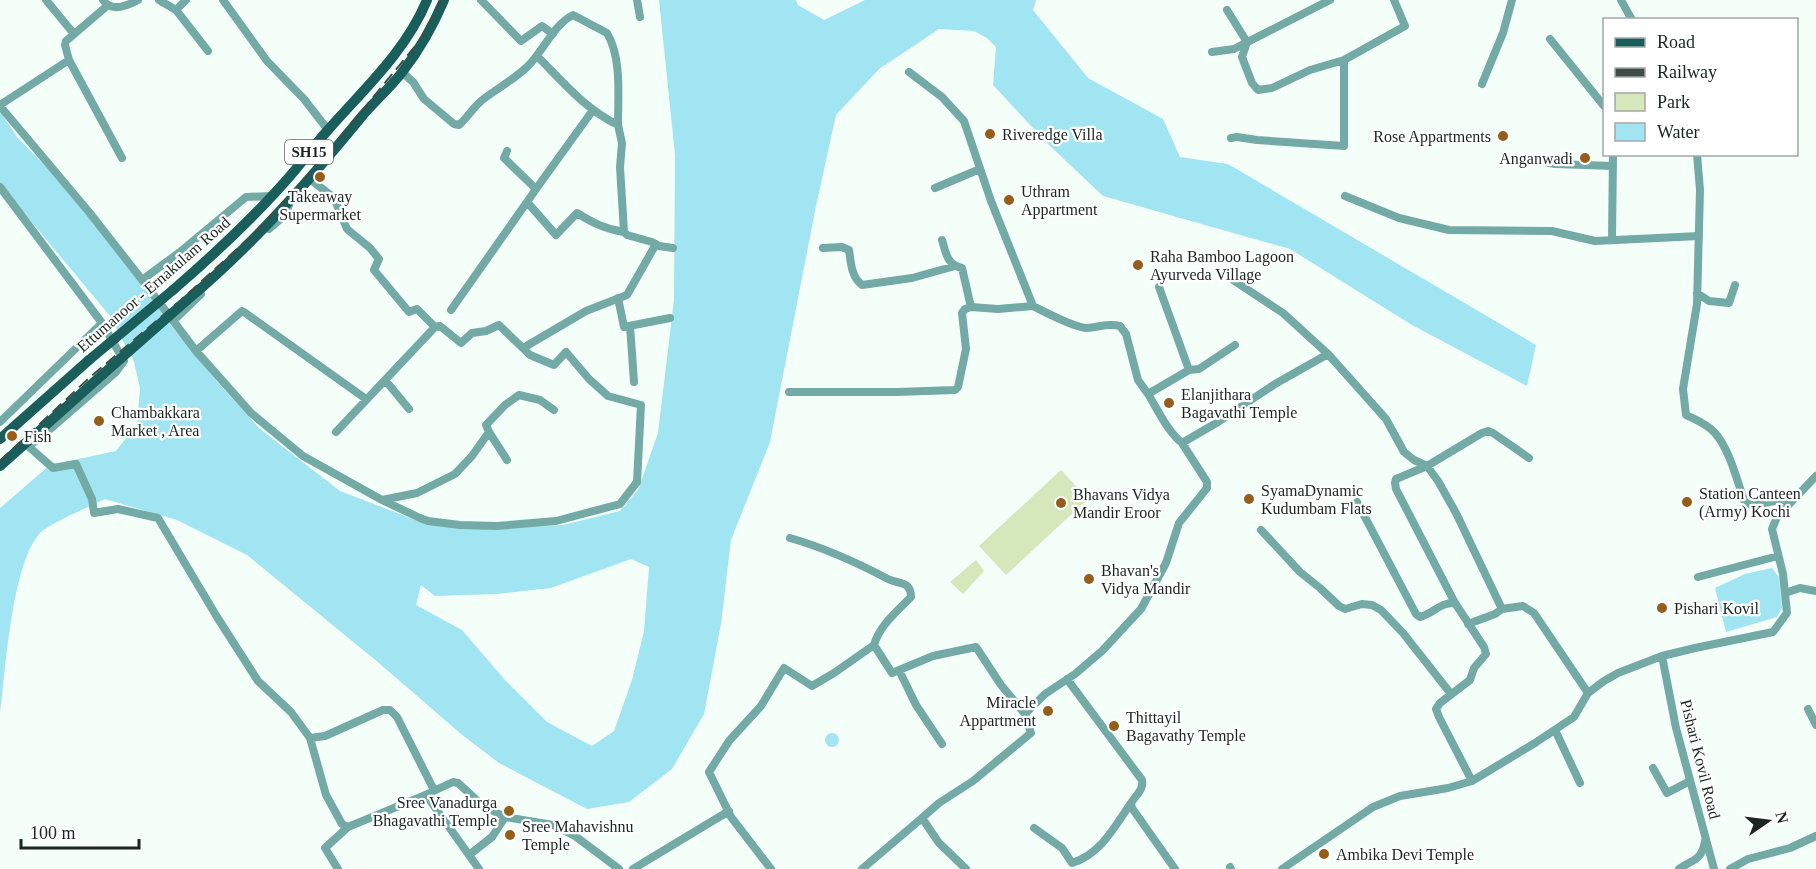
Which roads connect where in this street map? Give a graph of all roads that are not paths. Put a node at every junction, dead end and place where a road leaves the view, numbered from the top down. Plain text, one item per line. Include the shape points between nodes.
1 (46, 0) edge
2 (138, 0) edge
3 (159, 0) edge
4 (186, 0) edge
5 (223, 0) edge
6 (444, 0) edge
7 (481, 0) edge
8 (637, 0) edge
9 (1330, 0) edge
10 (1394, 0) edge
11 (1512, 0) edge
12 (1621, 0) edge
13 (424, 2) edge
14 (105, 3) edge
15 (176, 10) junction
16 (1227, 10) dead end
17 (640, 17) dead end
18 (1631, 18) edge
19 (74, 34) junction
20 (553, 34) junction
21 (1550, 39) dead end
22 (1247, 42) junction
23 (208, 51) dead end
24 (1212, 52) dead end
25 (537, 56) junction
26 (69, 60) junction
27 (1344, 60) junction
28 (402, 72) junction
29 (909, 72) dead end
30 (1482, 84) dead end
31 (1603, 104) edge
32 (0, 105) edge
33 (348, 109) junction
34 (593, 110) junction
35 (360, 120) junction
36 (618, 125) junction
37 (328, 130) junction
38 (1232, 138) dead end
39 (507, 152) dead end
40 (1613, 156) edge
41 (1697, 156) edge
42 (122, 158) dead end
43 (1522, 158) dead end
44 (1613, 166) junction
45 (980, 169) junction
46 (310, 179) junction
47 (0, 187) edge
48 (935, 188) dead end
49 (536, 189) junction
50 (1345, 195) dead end
51 (271, 196) junction
52 (9, 199) junction
53 (291, 199) junction
54 (527, 202) junction
55 (0, 206) edge
56 (624, 232) junction
57 (1699, 236) junction
58 (942, 240) dead end
59 (1612, 240) junction
60 (656, 244) junction
61 (673, 248) dead end
62 (823, 248) dead end
63 (955, 266) junction
64 (1233, 280) dead end
65 (143, 281) junction
66 (1735, 285) dead end
67 (1159, 287) dead end
68 (1697, 292) junction
69 (618, 298) junction
70 (1033, 306) junction
71 (971, 307) junction
72 (451, 310) dead end
73 (670, 318) dead end
74 (173, 321) junction
75 (102, 323) junction
76 (630, 326) junction
77 (435, 327) junction
78 (1236, 345) dead end
79 (523, 348) junction
80 (196, 351) junction
81 (1328, 354) junction
82 (1189, 370) junction
83 (385, 380) junction
84 (634, 382) dead end
85 (789, 392) dead end
86 (1148, 394) junction
87 (366, 399) junction
88 (409, 409) dead end
89 (554, 410) dead end
90 (0, 422) edge
91 (336, 432) dead end
92 (489, 432) junction
93 (2, 434) edge
94 (1182, 443) junction
95 (28, 446) junction
96 (1529, 458) dead end
97 (507, 460) dead end
98 (1427, 466) junction
99 (0, 467) edge
100 (1816, 476) edge
101 (1796, 497) junction
102 (382, 500) junction
103 (1357, 502) dead end
104 (1261, 530) dead end
105 (790, 538) dead end
106 (1778, 556) junction
107 (1698, 577) dead end
108 (1816, 591) edge
109 (1785, 593) junction
110 (1455, 603) junction
111 (1502, 609) junction
112 (1468, 624) junction
113 (874, 645) junction
114 (1662, 656) junction
115 (899, 670) junction
116 (1067, 679) junction
117 (1588, 693) junction
118 (1451, 694) junction
119 (1809, 709) dead end
120 (1025, 714) junction
121 (1816, 725) edge
122 (1555, 730) junction
123 (310, 738) junction
124 (942, 744) dead end
125 (1653, 768) dead end
126 (1472, 781) junction
127 (1690, 781) junction
128 (1580, 783) dead end
129 (434, 790) junction
130 (423, 796) junction
131 (1131, 803) junction
132 (729, 811) junction
133 (505, 817) junction
134 (922, 818) junction
135 (348, 827) junction
136 (1034, 828) dead end
137 (1816, 836) edge
138 (1706, 837) junction
139 (469, 855) junction
140 (338, 869) edge
141 (479, 869) edge
142 (619, 869) edge
143 (633, 869) edge
144 (771, 869) edge
145 (862, 869) edge
146 (966, 869) edge
147 (1175, 869) edge
148 (1282, 869) edge
149 (1679, 869) edge
150 (1714, 869) edge
151 (1730, 869) edge

1 - 19 street
2 - 14 street via 114,8
3 - 15 street
4 - 15 street
5 - 37 street via 267,61
6 - 28 main road via 427,37
7 - 20 street via 521,41 542,26
8 - 17 street
9 - 22 street
10 - 27 street via 1405,26
11 - 30 street
12 - 18 street
13 - 33 main road, Ettumanoor - Ernakulam Road / SH15 via 401,46
14 - 19 street
15 - 23 street
16 - 22 street
19 - 26 street via 65,45
20 - 25 street
20 - 36 street via 573,15 607,33 618,75
21 - 31 street
22 - 24 street via 1234,49
22 - 27 street via 1242,57 1251,83 1258,90
25 - 28 street via 457,126 424,99
25 - 34 street
26 - 32 street
26 - 42 street
27 - 38 street via 1344,146
28 - 35 main road
29 - 45 street via 942,97 964,121
32 - 65 street
33 - 35 main road
33 - 37 main road, Ettumanoor - Ernakulam Road / SH15
34 - 36 street
34 - 49 street
35 - 46 main road
36 - 56 street
37 - 51 main road, Ettumanoor - Ernakulam Road / SH15
39 - 49 street via 504,158
40 - 44 street
41 - 57 street
43 - 44 street via 1555,164
44 - 59 street
45 - 48 street
45 - 70 street
46 - 53 main road
46 - 77 street via 334,198 347,229 370,248 378,259 374,270 409,312 417,309
47 - 52 street
49 - 54 street
50 - 59 street via 1400,218 1449,230 1552,231 1595,241
51 - 65 street via 246,197
51 - 93 main road, Ettumanoor - Ernakulam Road / SH15, bridge via 212,256
52 - 55 street
52 - 75 street
53 - 74 street via 284,216
53 - 99 main road, bridge via 228,265
54 - 56 street via 556,235 577,213 605,229
54 - 72 street
56 - 60 street
57 - 59 street
57 - 68 street
58 - 63 street via 949,262
60 - 61 street
60 - 69 street via 627,295
62 - 63 street via 849,250 856,280 862,285 912,278
63 - 71 street via 962,268
64 - 81 street via 1283,313
65 - 74 street
66 - 68 street via 1729,303 1710,302
67 - 82 street
68 - 101 street via 1683,389 1686,415 1714,432 1729,458 1745,502 1755,505
69 - 76 street via 624,327
69 - 79 street via 586,311
70 - 71 street
70 - 86 street via 1084,328 1120,326 1126,334 1138,380
71 - 85 street via 962,313 966,349 955,390
73 - 76 street
74 - 80 street
75 - 90 street
75 - 95 street via 124,361
76 - 84 street
77 - 79 street via 440,326 461,343 472,333 499,325
77 - 83 street
78 - 82 street via 1199,369
79 - 102 street via 554,365 566,352 608,396 641,405 637,482 620,504 556,521 497,526 428,521
80 - 87 street via 242,311
80 - 102 street via 251,413 303,456
81 - 94 street
81 - 98 street via 1386,419 1404,452
82 - 86 street
83 - 87 street
83 - 88 street
86 - 94 street
87 - 91 street
89 - 92 street via 540,400 519,395 486,425
92 - 97 street
92 - 102 street via 455,474 417,493
94 - 116 street via 1207,488 1179,523 1166,563 1141,609 1102,651
95 - 99 street
95 - 123 street via 53,468 76,464 94,513 118,509 158,518 258,681 291,712
96 - 98 street via 1488,431
98 - 110 street via 1396,478 1396,489
98 - 111 street via 1456,513
100 - 101 street
101 - 106 street via 1777,517 1772,529
103 - 110 street via 1416,614 1424,616 1443,604
104 - 118 street via 1339,606 1345,609 1362,604 1382,610
105 - 113 street via 822,547 908,586 911,597 882,628
106 - 107 street
106 - 109 street
108 - 109 street via 1800,588
109 - 114 street via 1787,613 1773,632
110 - 112 street
111 - 112 street
111 - 117 street via 1523,606 1534,613
112 - 118 street via 1486,654 1470,680
113 - 115 street via 892,673
113 - 132 street via 812,686 784,668 761,706 729,741 709,772
114 - 117 street via 1618,674
114 - 127 street, Pishari Kovil Road
115 - 120 street via 933,656 976,647
115 - 124 street
116 - 120 street
116 - 131 street via 1142,780
117 - 122 street via 1574,717
118 - 126 street via 1436,708
119 - 121 street
120 - 134 street via 1031,733
122 - 126 street
122 - 128 street
123 - 129 street via 325,736 390,710
123 - 135 street via 326,795 342,824
125 - 127 street via 1667,794
126 - 148 street via 1400,796 1373,807
127 - 138 street, Pishari Kovil Road
129 - 130 street
129 - 133 street via 458,783 483,806
130 - 135 street
130 - 139 street
131 - 136 street via 1105,841 1083,860 1072,863 1062,848
131 - 147 street
132 - 143 street
132 - 144 street
133 - 139 street via 492,837
133 - 142 street via 553,825 575,836
134 - 145 street
134 - 146 street via 939,843
135 - 140 street via 325,848
137 - 151 street
138 - 149 street via 1703,854
138 - 150 street, Pishari Kovil Road
139 - 141 street

